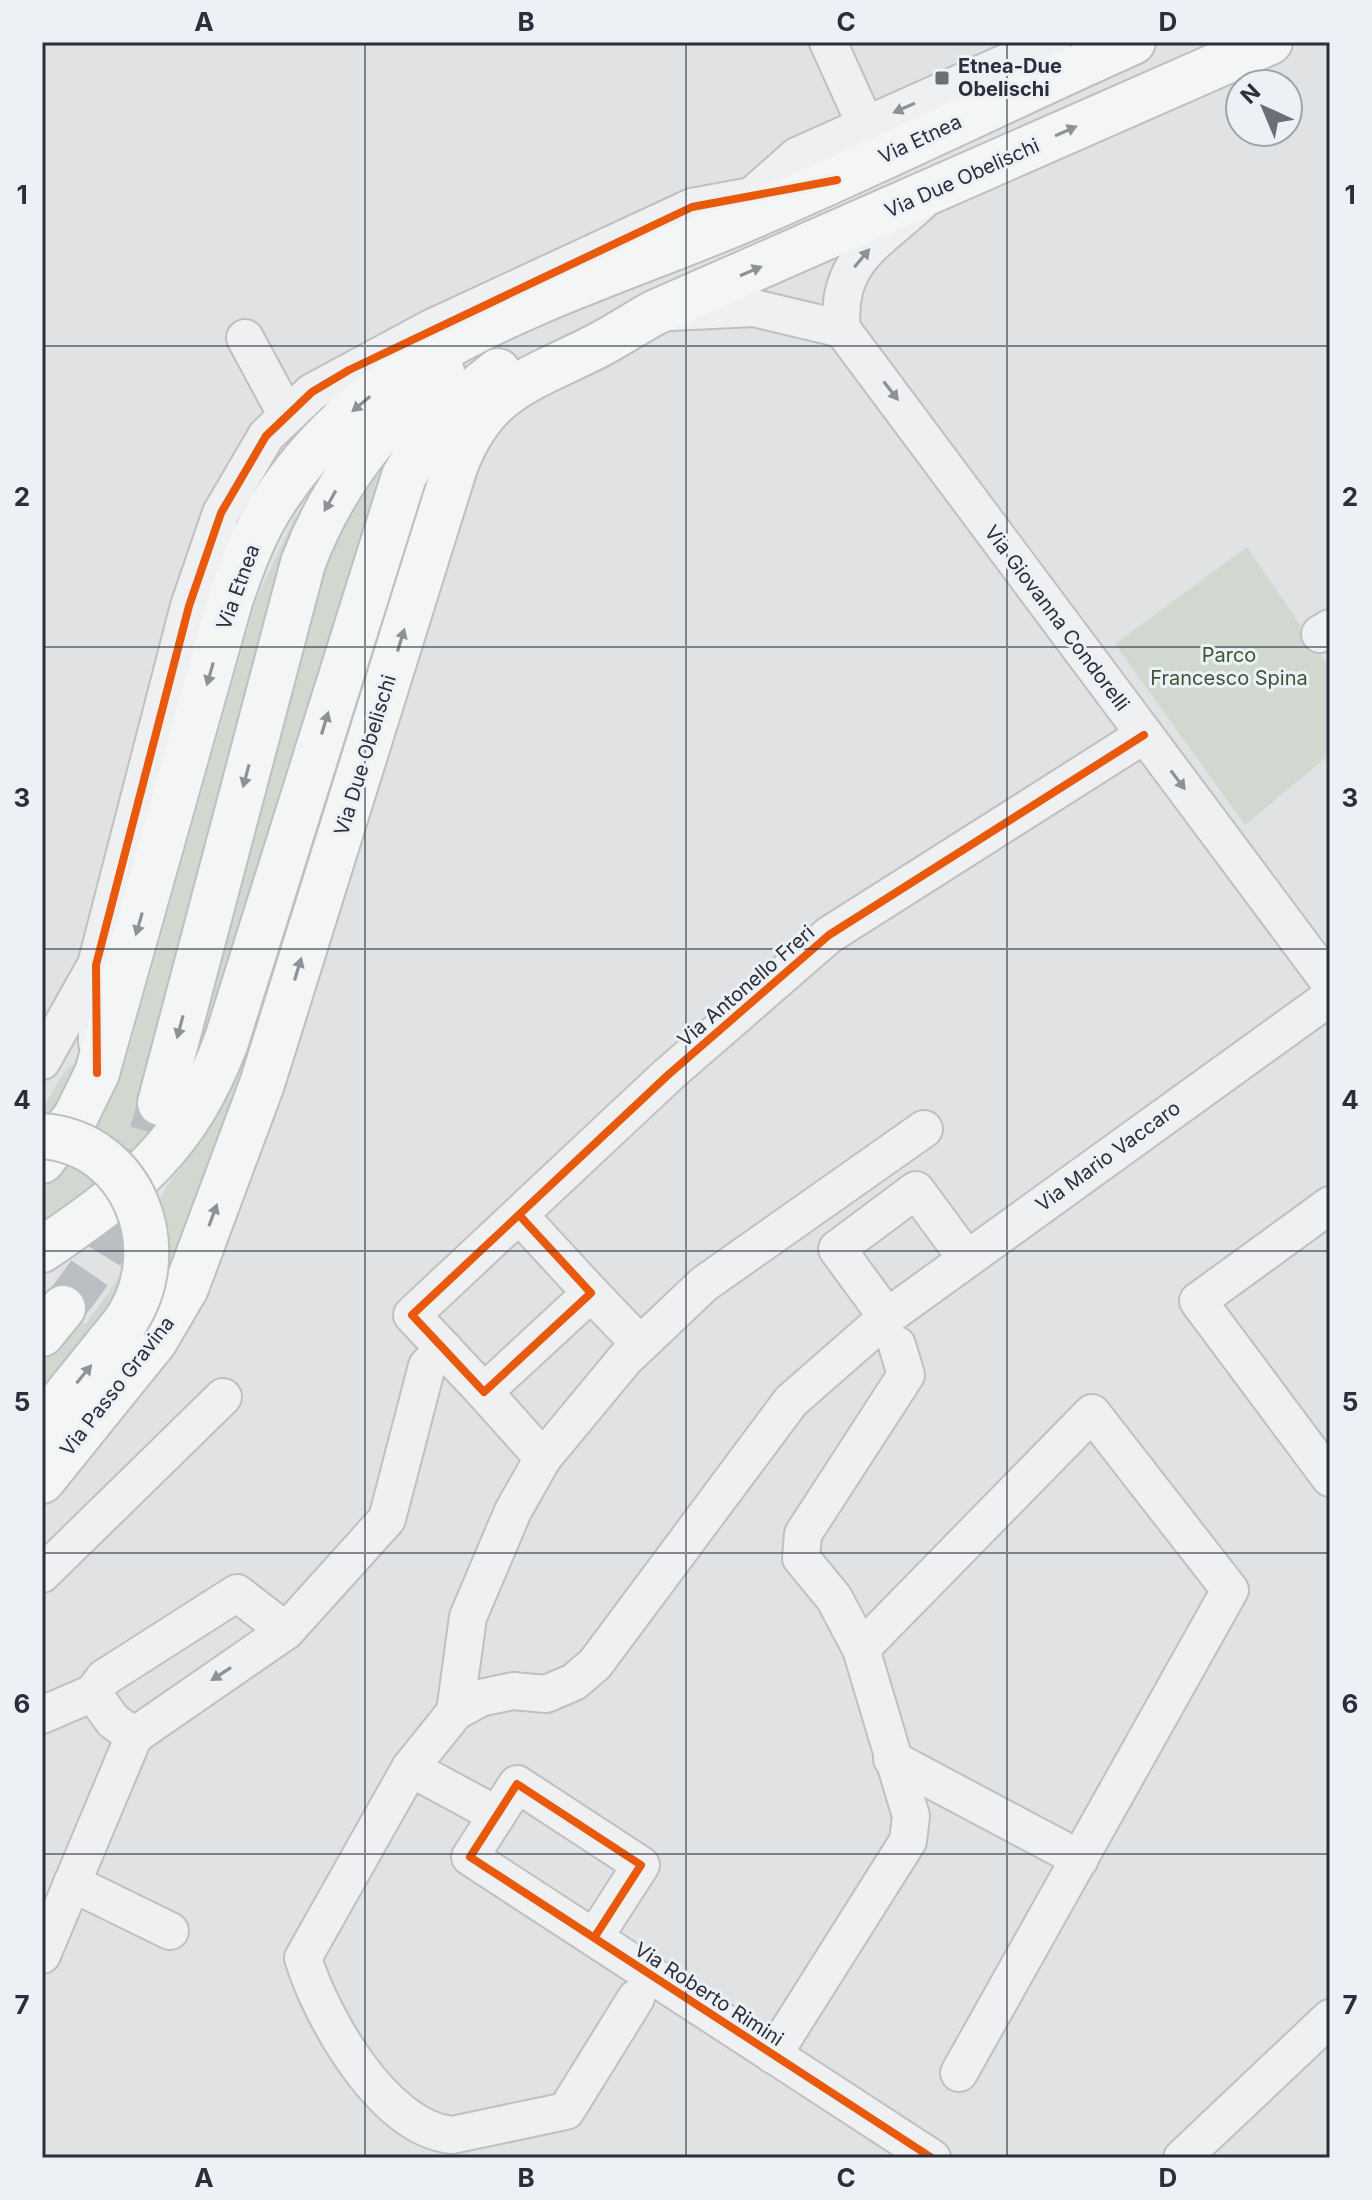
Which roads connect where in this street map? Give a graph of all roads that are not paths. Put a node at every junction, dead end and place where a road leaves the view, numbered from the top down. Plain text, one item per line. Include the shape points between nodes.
1 (828, 42) edge
2 (1052, 42) edge
3 (1270, 42) edge
4 (1115, 46) edge
5 (866, 126) junction
6 (837, 180) junction
7 (937, 188) junction
8 (753, 195) junction
9 (707, 236) junction
10 (654, 313) junction
11 (842, 329) junction
12 (245, 338) dead end
13 (286, 414) junction
14 (1144, 735) junction
15 (96, 965) junction
16 (1330, 983) edge
17 (1330, 997) edge
18 (42, 1061) edge
19 (97, 1073) junction
20 (176, 1109) junction
21 (924, 1129) dead end
22 (42, 1136) edge
23 (42, 1161) edge
24 (850, 1180) junction
25 (1330, 1205) edge
26 (520, 1216) junction
27 (879, 1218) junction
28 (42, 1250) edge
29 (966, 1258) junction
30 (186, 1288) joint
31 (591, 1293) junction
32 (892, 1331) junction
33 (640, 1344) junction
34 (444, 1349) junction
35 (484, 1392) junction
36 (223, 1397) dead end
37 (42, 1425) edge
38 (543, 1458) junction
39 (1330, 1478) edge
40 (42, 1481) edge
41 (42, 1574) edge
42 (286, 1631) junction
43 (861, 1649) junction
44 (93, 1693) junction
45 (44, 1709) edge
46 (455, 1712) junction
47 (134, 1736) junction
48 (892, 1759) junction
49 (410, 1768) junction
50 (497, 1815) junction
51 (1080, 1859) junction
52 (72, 1883) junction
53 (170, 1931) dead end
54 (594, 1938) junction
55 (42, 1955) edge
56 (636, 1998) dead end
57 (1330, 2018) edge
58 (773, 2055) junction
59 (959, 2073) dead end
60 (932, 2158) edge
61 (1182, 2158) edge

1 - 5 street
2 -> 5 street
7 -> 3 main road, Via Due Obelischi
4 - 6 main road, Via Etnea
5 - 8 street via 797,156
6 - 8 street
6 - 9 main road, Via Etnea
10 -> 7 main road, Via Due Obelischi
11 -> 7 street via 839,301 854,266
8 - 9 street
8 - 13 street via 692,207 429,329 349,370
9 -> 19 main road, Via Etnea via 618,268 434,354 340,422 292,478 267,515 231,598
9 -> 20 main road, Via Etnea via 624,284 483,346 447,368 344,478 303,563
10 - 11 street via 754,308
20 -> 10 main road, Via Due Obelischi via 226,1042 404,476 438,419 502,368 591,330
30 -> 10 main road, Via Due Obelischi via 262,1084 464,443 491,406 519,384
11 -> 14 street, Via Giovanna Condorelli
12 - 13 street
13 - 15 street via 242,471 221,513 189,606
14 -> 16 street, Via Giovanna Condorelli
14 - 26 street, Via Antonello Freri via 829,935 668,1075
15 - 18 street
15 - 19 street
17 - 29 street, Via Mario Vaccaro
19 - 23 main road, Via Etnea via 76,1116
20 - 28 main road, Via Etnea via 135,1183
21 - 24 street
37 -> 22 main road, Via Passo Gravina, bridge via 125,1322 144,1287 149,1260 136,1200 111,1167 72,1144
24 - 27 street
24 - 33 street via 704,1284
25 - 39 street via 1198,1301
26 - 31 street
26 - 34 street, Via Antonello Freri via 412,1315
27 - 29 street via 916,1190
27 - 32 street via 837,1249
29 - 32 street, Via Mario Vaccaro
30 - 40 main road, Via Passo Gravina via 155,1341
31 - 33 street
31 - 35 street
32 - 43 street via 906,1375 803,1534 801,1558 834,1598
32 - 46 street, Via Mario Vaccaro via 791,1401 595,1664 574,1682 546,1694 513,1691 480,1698
33 - 38 street
34 - 35 street
34 - 42 street via 427,1366 387,1519
35 - 38 street
36 - 41 street
38 - 46 street via 513,1511 468,1617
42 - 44 street via 237,1593 104,1678
42 -> 47 street
43 - 48 street
43 - 51 street via 1092,1413 1230,1590
44 - 45 street
44 - 47 street via 113,1721
46 - 49 street
47 - 52 street
48 - 51 street
48 - 58 street via 911,1816 908,1841
49 - 50 street
49 - 56 street via 303,1958 315,1997 361,2070 401,2112 434,2133 452,2135 566,2111
50 - 54 street, Via Roberto Rimini via 470,1857
50 - 54 street via 517,1784 641,1865
51 - 59 street
52 - 53 street
52 - 55 street
54 - 58 street, Via Roberto Rimini
57 - 61 street
58 - 60 street, Via Roberto Rimini

